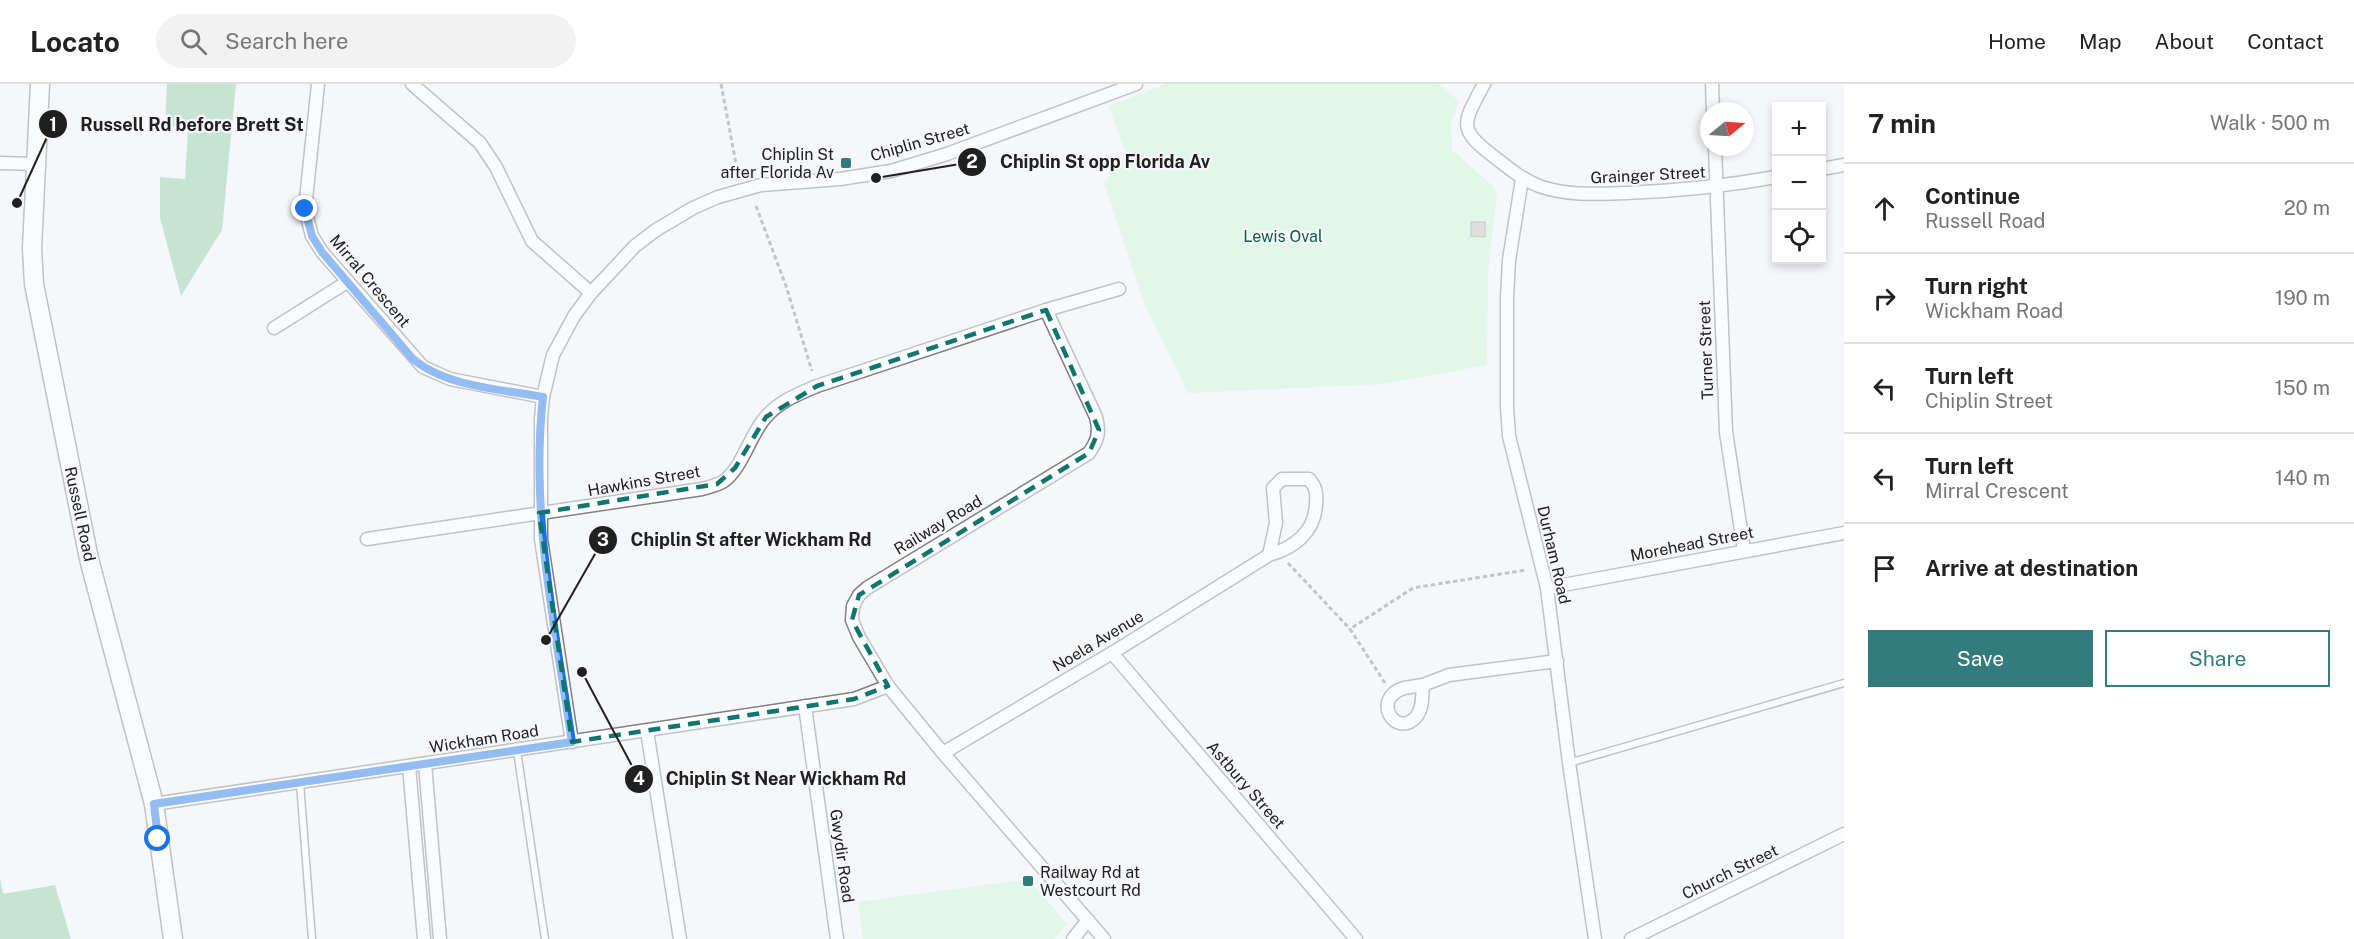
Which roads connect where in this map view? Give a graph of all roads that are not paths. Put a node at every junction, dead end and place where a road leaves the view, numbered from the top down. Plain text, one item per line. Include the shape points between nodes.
1 (40, 84) edge
2 (318, 84) edge
3 (412, 84) edge
4 (1136, 84) edge
5 (1484, 84) edge
6 (1712, 84) edge
7 (1713, 102) edge
8 (1715, 156) edge
9 (0, 163) edge
10 (36, 164) junction
11 (1844, 165) edge
12 (1826, 168) edge
13 (1772, 178) edge
14 (1522, 179) junction
15 (1716, 188) junction
16 (347, 282) junction
17 (1119, 289) dead end
18 (591, 293) junction
19 (1047, 310) junction
20 (274, 328) dead end
21 (543, 397) junction
22 (540, 513) junction
23 (1844, 533) edge
24 (367, 539) dead end
25 (1744, 550) junction
26 (1269, 555) junction
27 (1547, 588) junction
28 (1112, 653) junction
29 (1557, 661) junction
30 (1844, 683) edge
31 (1423, 685) dead end
32 (888, 686) junction
33 (805, 706) junction
34 (647, 731) junction
35 (572, 742) junction
36 (517, 750) junction
37 (943, 753) junction
38 (1569, 763) junction
39 (425, 764) junction
40 (409, 766) junction
41 (300, 783) junction
42 (154, 804) junction
43 (1844, 834) edge
44 (1088, 920) junction
45 (173, 939) edge
46 (312, 939) edge
47 (424, 939) edge
48 (440, 939) edge
49 (545, 939) edge
50 (680, 939) edge
51 (837, 939) edge
52 (1074, 939) edge
53 (1104, 939) edge
54 (1356, 939) edge
55 (1595, 939) edge
56 (1631, 939) edge

1 - 10 main road, Russell Road
2 - 16 street, Mirral Crescent via 305,209 312,236
3 - 18 street via 480,143 532,241
4 - 18 street, Chiplin Street via 891,171 761,185 718,198 677,216 642,241
5 - 14 street, Grainger Street via 1466,126 1480,146
6 - 7 street
8 - 15 street, Turner Street
9 - 10 street
10 - 42 main road, Russell Road via 32,248 37,302 89,559
11 - 12 street
13 - 15 street, Grainger Street
14 - 15 street, Grainger Street via 1540,187 1582,195
14 - 27 street, Durham Road via 1509,260 1507,407 1514,462
15 - 25 street, Turner Street via 1726,432
16 - 20 street
16 - 21 street, Mirral Crescent via 412,358 434,374
17 - 19 street, Hawkins Street
18 - 21 street, Chiplin Street via 554,355
19 - 22 street, Hawkins Street via 797,395 766,417 735,468 717,484
19 - 32 street, Railway Road via 1096,417 1097,441 1089,453 859,595 852,620
21 - 22 street, Chiplin Street
22 - 24 street, Hawkins Street
22 - 35 street, Chiplin Street
23 - 25 street, Morehead Street
25 - 27 street, Morehead Street
26 - 26 street, Noela Avenue via 1298,542 1312,524 1317,492 1309,479 1282,479 1273,488 1276,523
26 - 28 street, Noela Avenue
27 - 29 street, Durham Road
28 - 37 street, Noela Avenue
28 - 54 street, Astbury Street
29 - 31 street via 1449,675
29 - 38 street, Durham Road
30 - 38 lane
32 - 33 street, Wickham Road via 865,697
32 - 37 street, Railway Road
33 - 34 street, Wickham Road
33 - 51 street, Gwydir Road
34 - 35 street, Wickham Road
34 - 50 street
35 - 36 street, Wickham Road
36 - 39 street, Wickham Road
36 - 49 lane
37 - 44 street, Railway Road
38 - 55 street, Durham Road
39 - 40 street, Wickham Road
39 - 48 street
40 - 41 street, Wickham Road
40 - 47 street
41 - 42 street, Wickham Road
41 - 46 lane
42 - 45 main road, Russell Road
43 - 56 street, Church Street
44 - 52 street
44 - 53 street, Railway Road

